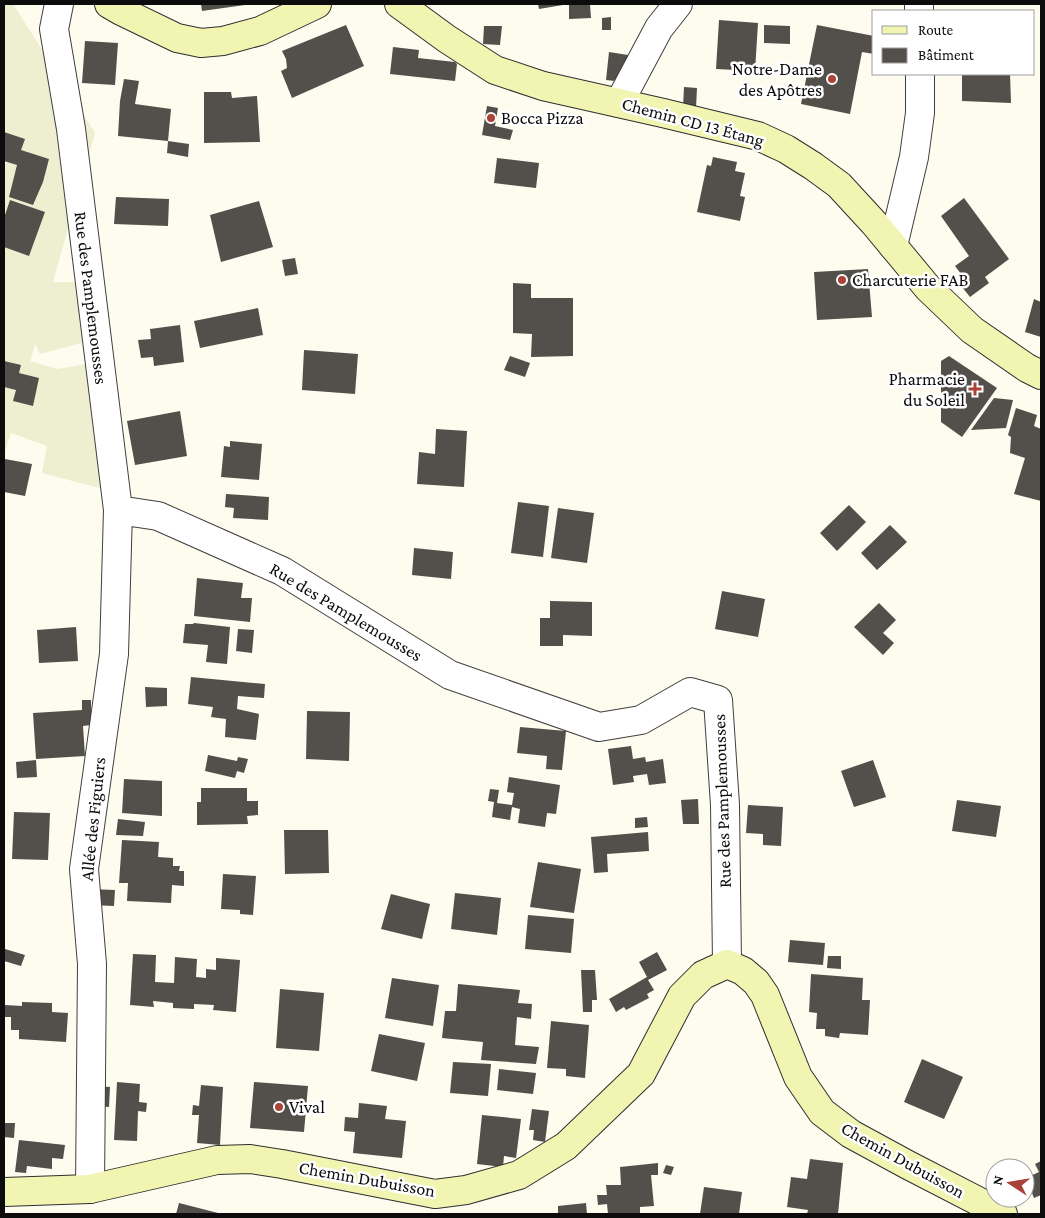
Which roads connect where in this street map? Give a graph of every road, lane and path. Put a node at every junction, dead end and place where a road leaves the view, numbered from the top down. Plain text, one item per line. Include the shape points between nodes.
1 (59, 4) edge
2 (109, 4) edge
3 (317, 4) edge
4 (399, 4) edge
5 (678, 4) edge
6 (920, 75) edge
7 (619, 103) junction
8 (893, 246) junction
9 (1041, 375) edge
10 (118, 510) junction
11 (727, 964) junction
12 (90, 1189) junction
13 (4, 1192) edge
14 (1004, 1214) edge

1 - 10 street, Rue des Pamplemousses via 54,30 70,129
2 - 3 main road via 176,38 201,43 260,31
4 - 7 main road, Chemin CD 13 Étang via 495,70 543,86
5 - 7 street via 659,28
6 - 8 street via 920,113 914,157
7 - 8 main road, Chemin CD 13 Étang via 758,136 786,149 839,185
8 - 9 main road, Chemin CD 13 Étang via 928,288 972,330
10 - 11 street, Rue des Pamplemousses via 158,516 282,571 450,675 599,727 641,720 690,692 718,700 725,804
10 - 12 street, Allée des Figuiers via 114,654 84,869 92,964
11 - 12 main road, Chemin Dubuisson via 703,975 682,996 641,1074 566,1146 519,1175 466,1190 435,1194 250,1159 217,1160
11 - 14 main road, Chemin Dubuisson via 743,971 765,995 798,1077 822,1112 851,1134 908,1166
12 - 13 main road, Chemin Dubuisson

